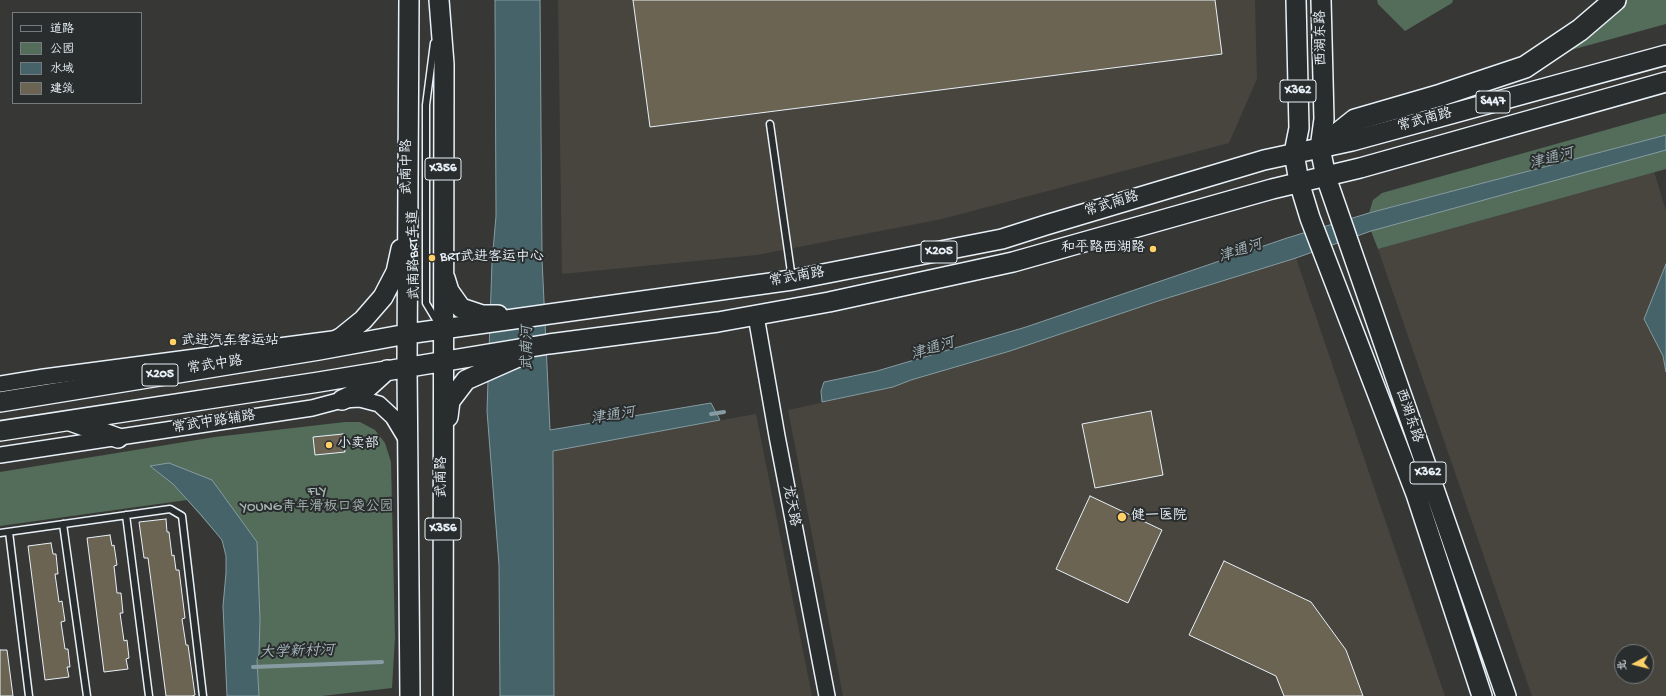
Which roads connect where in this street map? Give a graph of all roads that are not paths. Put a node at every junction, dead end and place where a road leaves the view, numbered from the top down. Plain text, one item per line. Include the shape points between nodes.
1 (409, 0) edge
2 (1296, 0) edge
3 (1321, 0) edge
4 (1615, 0) edge
5 (439, 4) edge
6 (1666, 55) edge
7 (1666, 82) edge
8 (770, 124) dead end
9 (1320, 148) junction
10 (1294, 153) junction
11 (1326, 176) junction
12 (1299, 182) junction
13 (408, 217) junction
14 (442, 266) junction
15 (792, 280) junction
16 (756, 316) junction
17 (481, 320) junction
18 (442, 330) junction
19 (407, 334) junction
20 (342, 337) junction
21 (320, 350) junction
22 (443, 361) junction
23 (481, 364) junction
24 (407, 367) junction
25 (387, 370) junction
26 (0, 384) edge
27 (342, 400) junction
28 (0, 402) edge
29 (67, 420) junction
30 (0, 430) edge
31 (118, 438) junction
32 (408, 442) junction
33 (0, 455) edge
34 (442, 458) junction
35 (126, 515) junction
36 (63, 524) junction
37 (9, 532) junction
38 (0, 533) edge
39 (29, 696) edge
40 (86, 696) edge
41 (149, 696) edge
42 (203, 696) edge
43 (410, 696) edge
44 (442, 696) edge
45 (827, 696) edge
46 (1482, 696) edge
47 (1506, 696) edge

1 - 13 main road, 武南中路 / X356
2 - 10 main road, 西湖东路 / X362 via 1299,128
3 - 9 main road, 西湖东路 / X362 via 1324,119
4 - 9 highway via 1580,30 1525,67 1355,120
5 - 14 main road, X356 via 444,64
5 - 18 lane, 武南路BRT车道 via 426,105 426,303
6 - 9 main road, 常武南路 / S447
7 - 11 main road, 常武南路 / S447
8 - 15 lane
9 - 10 main road, 常武南路 / X205
9 - 11 main road, X362
10 - 12 main road, 西湖东路 / X362
10 - 15 main road, 常武南路 / X205 via 1249,164 1002,239
11 - 12 main road, X205
11 - 47 main road, 西湖东路 / X362
12 - 16 main road, 常武南路 / X205 via 1012,262
12 - 46 main road, 西湖东路 / X362 via 1324,256 1416,494
13 - 19 main road, 武南中路 / X356
13 - 20 main road via 396,272 383,297 363,320
14 - 17 main road via 449,291 461,308
14 - 18 main road, X356
15 - 17 main road, 常武南路 / X205 via 550,314
16 - 23 main road, 常武南路 / X205 via 549,344
16 - 45 street, 龙天路
17 - 18 main road, X205
18 - 19 main road, X205
18 - 22 main road, 武南路 / X356
19 - 20 street
19 - 21 main road, 常武中路 / X205
19 - 24 main road, X356
20 - 21 main road
20 - 26 street
21 - 28 main road, 常武中路 / X205
22 - 23 main road, X205
22 - 24 main road, X205
22 - 34 main road, 武南路 / X356
23 - 34 main road via 450,401
24 - 25 main road, X205
24 - 32 main road, X356
25 - 27 main road via 366,389
25 - 29 main road, X205
27 - 31 street, 常武中路辅路 via 312,408
27 - 32 street, 常武中路辅路 via 360,399 379,404 393,417
29 - 30 main road, X205
29 - 31 main road
31 - 33 street, 常武中路辅路
32 - 43 main road, X356
34 - 44 main road, 武南路 / X356
35 - 36 lane
35 - 41 lane
35 - 42 lane via 170,509 182,516
36 - 37 lane
36 - 40 lane
37 - 38 lane
37 - 39 lane

